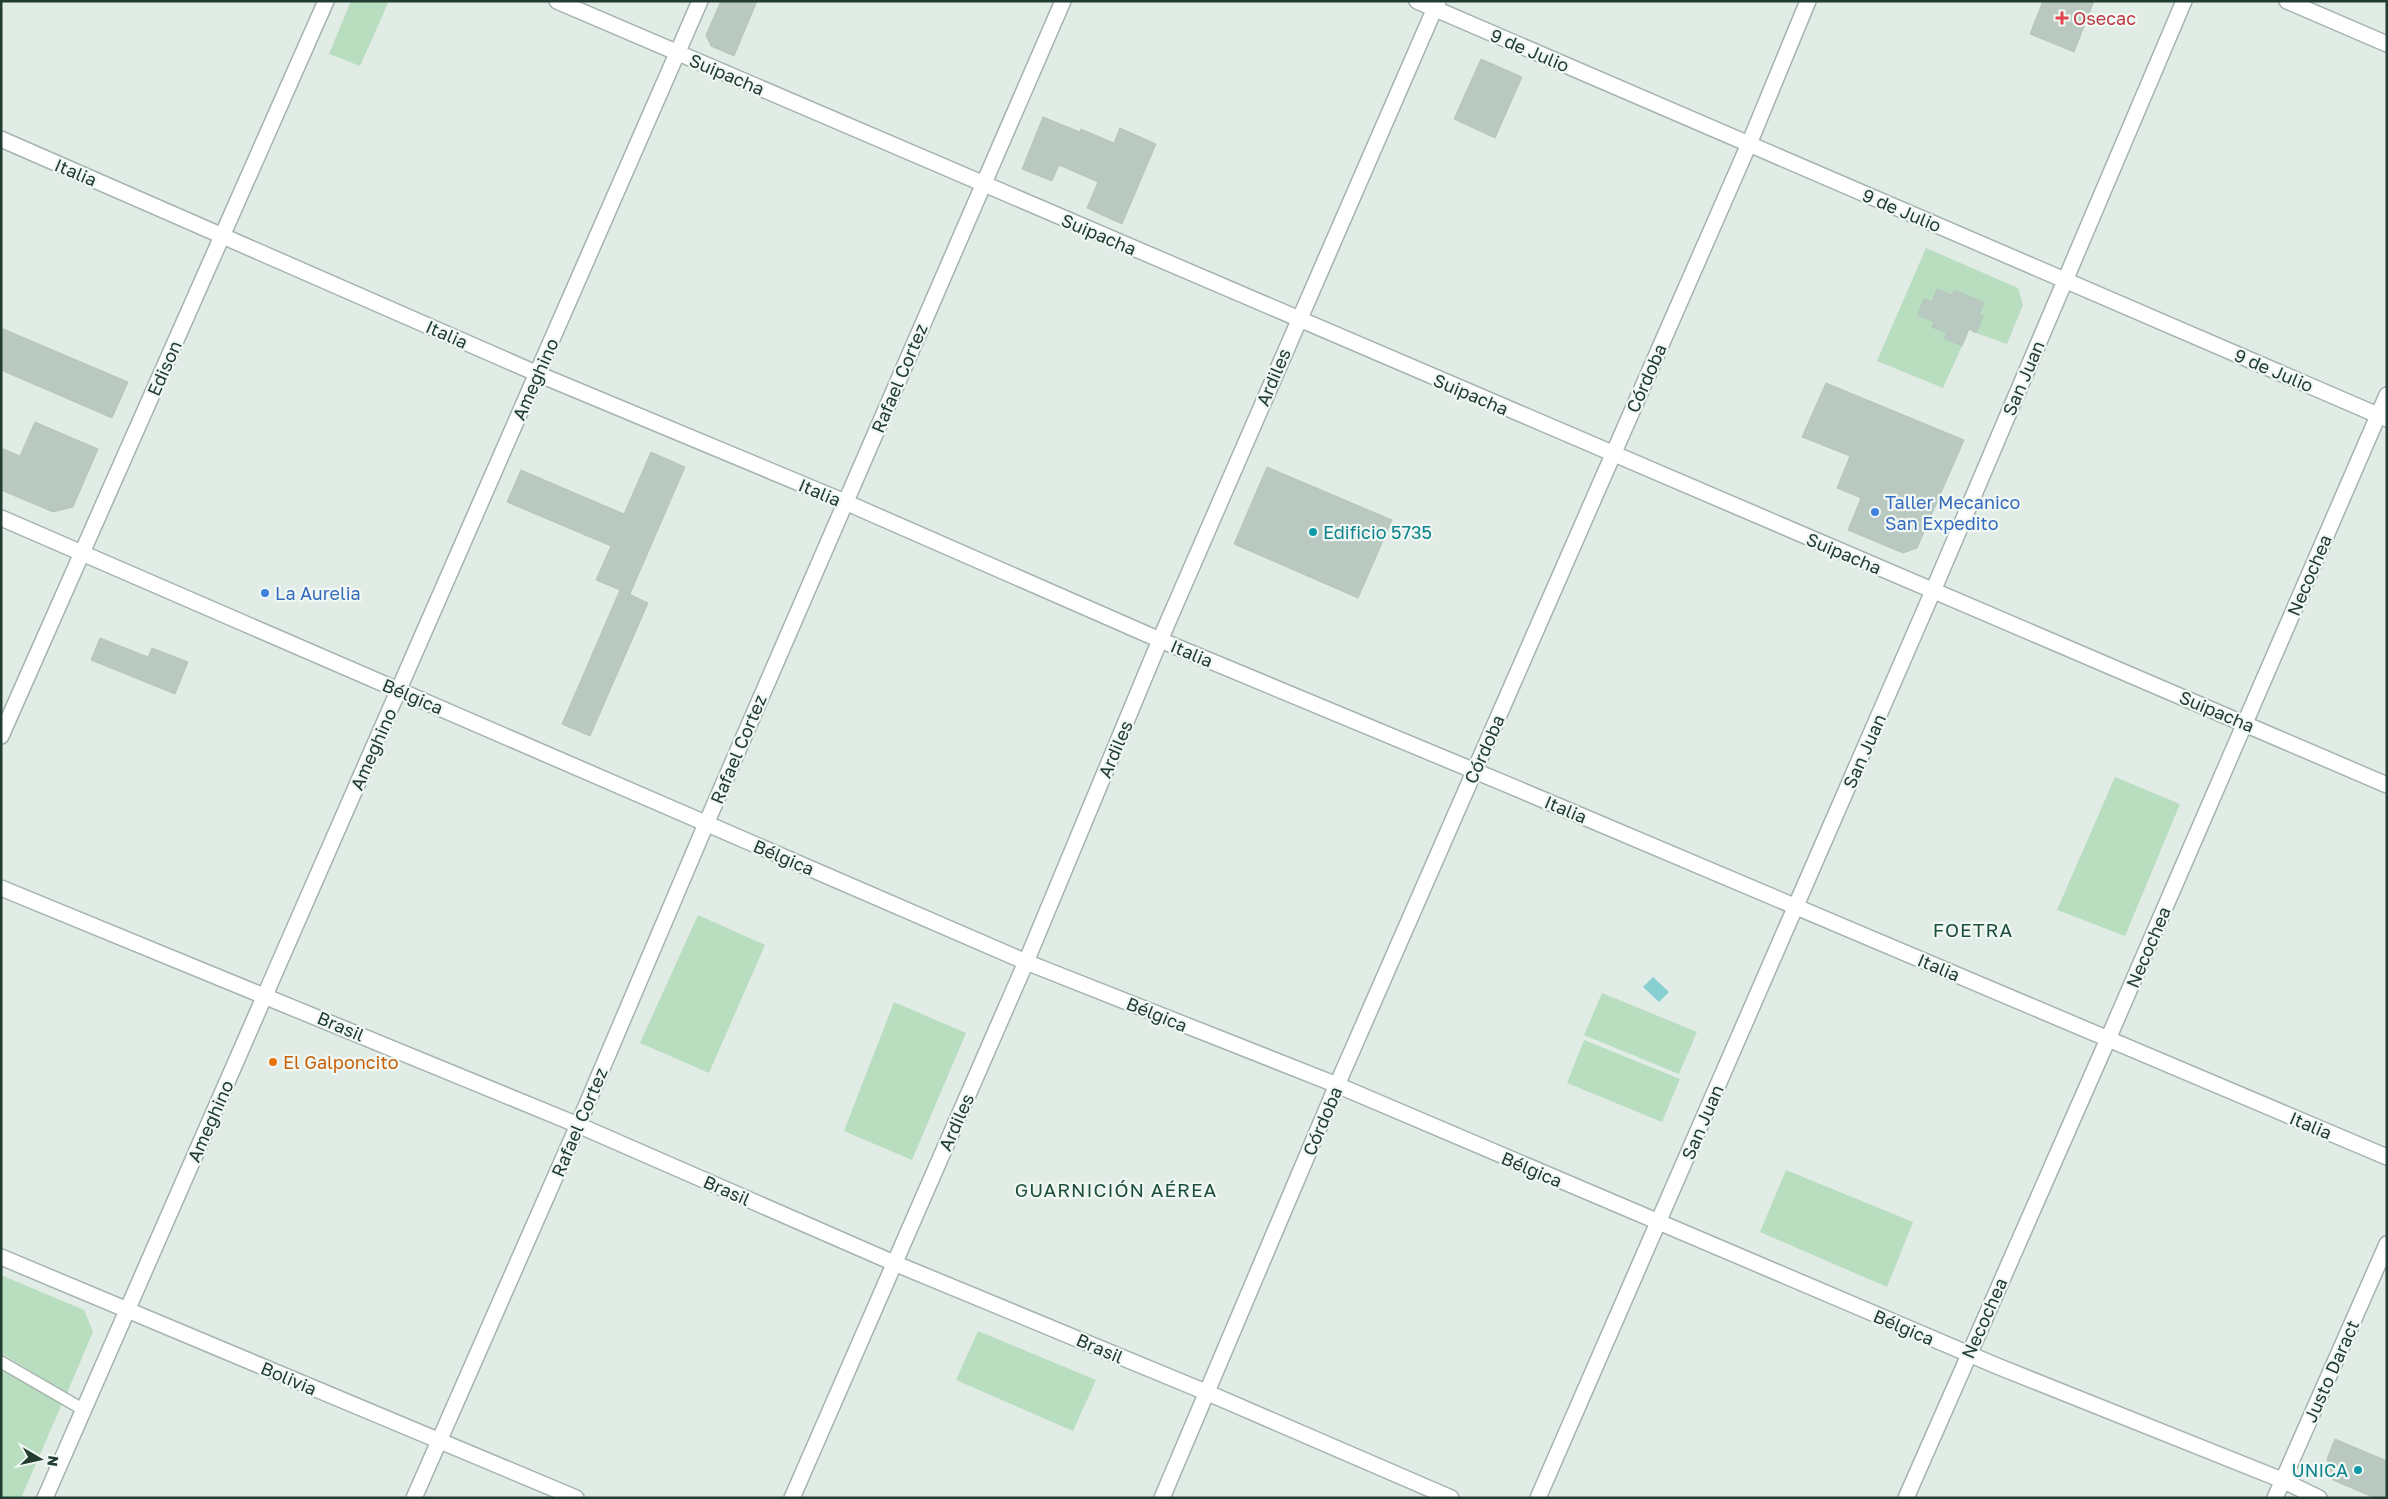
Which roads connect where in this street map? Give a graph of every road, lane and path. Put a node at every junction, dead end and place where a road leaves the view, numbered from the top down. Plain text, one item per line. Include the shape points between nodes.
1 (326, 1) edge
2 (557, 1) edge
3 (700, 1) edge
4 (1062, 1) edge
5 (1416, 1) edge
6 (1808, 1) edge
7 (2184, 1) edge
8 (2287, 1) edge
9 (1436, 5) edge
10 (2387, 44) edge
11 (678, 53) junction
12 (1, 139) edge
13 (1749, 144) junction
14 (983, 184) junction
15 (223, 235) junction
16 (2064, 280) junction
17 (1298, 320) junction
18 (538, 374) junction
19 (2387, 395) edge
20 (2382, 417) edge
21 (1612, 455) junction
22 (845, 502) junction
23 (1, 518) edge
24 (82, 553) junction
25 (1934, 591) junction
26 (1160, 640) junction
27 (399, 690) junction
28 (2245, 723) junction
29 (1, 736) edge
30 (1474, 770) junction
31 (2387, 785) edge
32 (706, 824) junction
33 (1, 888) edge
34 (1795, 906) junction
35 (1026, 962) junction
36 (266, 995) junction
37 (2108, 1039) junction
38 (1337, 1085) junction
39 (578, 1125) junction
40 (2387, 1157) edge
41 (1658, 1223) junction
42 (2387, 1244) edge
43 (1, 1257) edge
44 (894, 1263) junction
45 (127, 1310) junction
46 (1968, 1354) junction
47 (1, 1362) edge
48 (1208, 1393) junction
49 (84, 1410) junction
50 (439, 1440) junction
51 (2282, 1480) junction
52 (45, 1498) edge
53 (414, 1498) edge
54 (576, 1498) edge
55 (792, 1498) edge
56 (1162, 1498) edge
57 (1451, 1498) edge
58 (1538, 1498) edge
59 (1906, 1498) edge
60 (2275, 1498) edge
61 (2319, 1498) edge

1 - 15 street, Edison
2 - 11 street, Suipacha
3 - 11 street, Ameghino
4 - 14 street, Rafael Cortez
5 - 9 street, 9 de Julio
6 - 13 street, Córdoba
7 - 16 street, San Juan
8 - 10 street
9 - 13 street, 9 de Julio
9 - 17 street, Ardiles
11 - 14 street, Suipacha
11 - 18 street, Ameghino
12 - 15 street, Italia
13 - 16 street, 9 de Julio
13 - 21 street, Córdoba
14 - 17 street, Suipacha
14 - 22 street, Rafael Cortez
15 - 18 street, Italia
15 - 24 street, Edison
16 - 20 street, 9 de Julio
16 - 25 street, San Juan
17 - 21 street, Suipacha
17 - 26 street, Ardiles
18 - 22 street, Italia
18 - 27 street, Ameghino
19 - 20 street, Necochea
20 - 28 street, Necochea
21 - 25 street, Suipacha
21 - 30 street, Córdoba
22 - 26 street, Italia
22 - 32 street, Rafael Cortez
23 - 24 street, Bélgica
24 - 27 street, Bélgica
24 - 29 street, Edison
25 - 28 street, Suipacha
25 - 34 street, San Juan
26 - 30 street, Italia
26 - 35 street, Ardiles
27 - 32 street, Bélgica
27 - 36 street, Ameghino
28 - 31 street, Suipacha
28 - 37 street, Necochea
30 - 34 street, Italia
30 - 38 street, Córdoba
32 - 35 street, Bélgica
32 - 39 street, Rafael Cortez
33 - 36 street, Brasil
34 - 37 street, Italia
34 - 41 street, San Juan
35 - 38 street, Bélgica
35 - 44 street, Ardiles
36 - 39 street, Brasil
36 - 45 street, Ameghino
37 - 40 street, Italia
37 - 46 street, Necochea
38 - 41 street, Bélgica
38 - 48 street, Córdoba
39 - 44 street, Brasil
39 - 50 street, Rafael Cortez
41 - 46 street, Bélgica
41 - 58 street, San Juan
42 - 51 street, Justo Daract
43 - 45 street, Bolivia
44 - 48 street, Brasil
44 - 55 street, Ardiles
45 - 49 street, Ameghino
45 - 50 street, Bolivia
46 - 51 street, Bélgica
46 - 59 street, Necochea
47 - 49 lane
48 - 56 street, Córdoba
48 - 57 street, Brasil
49 - 52 street, Ameghino
50 - 53 street, Rafael Cortez
50 - 54 street, Bolivia
51 - 60 street, Justo Daract
51 - 61 street, Bélgica

